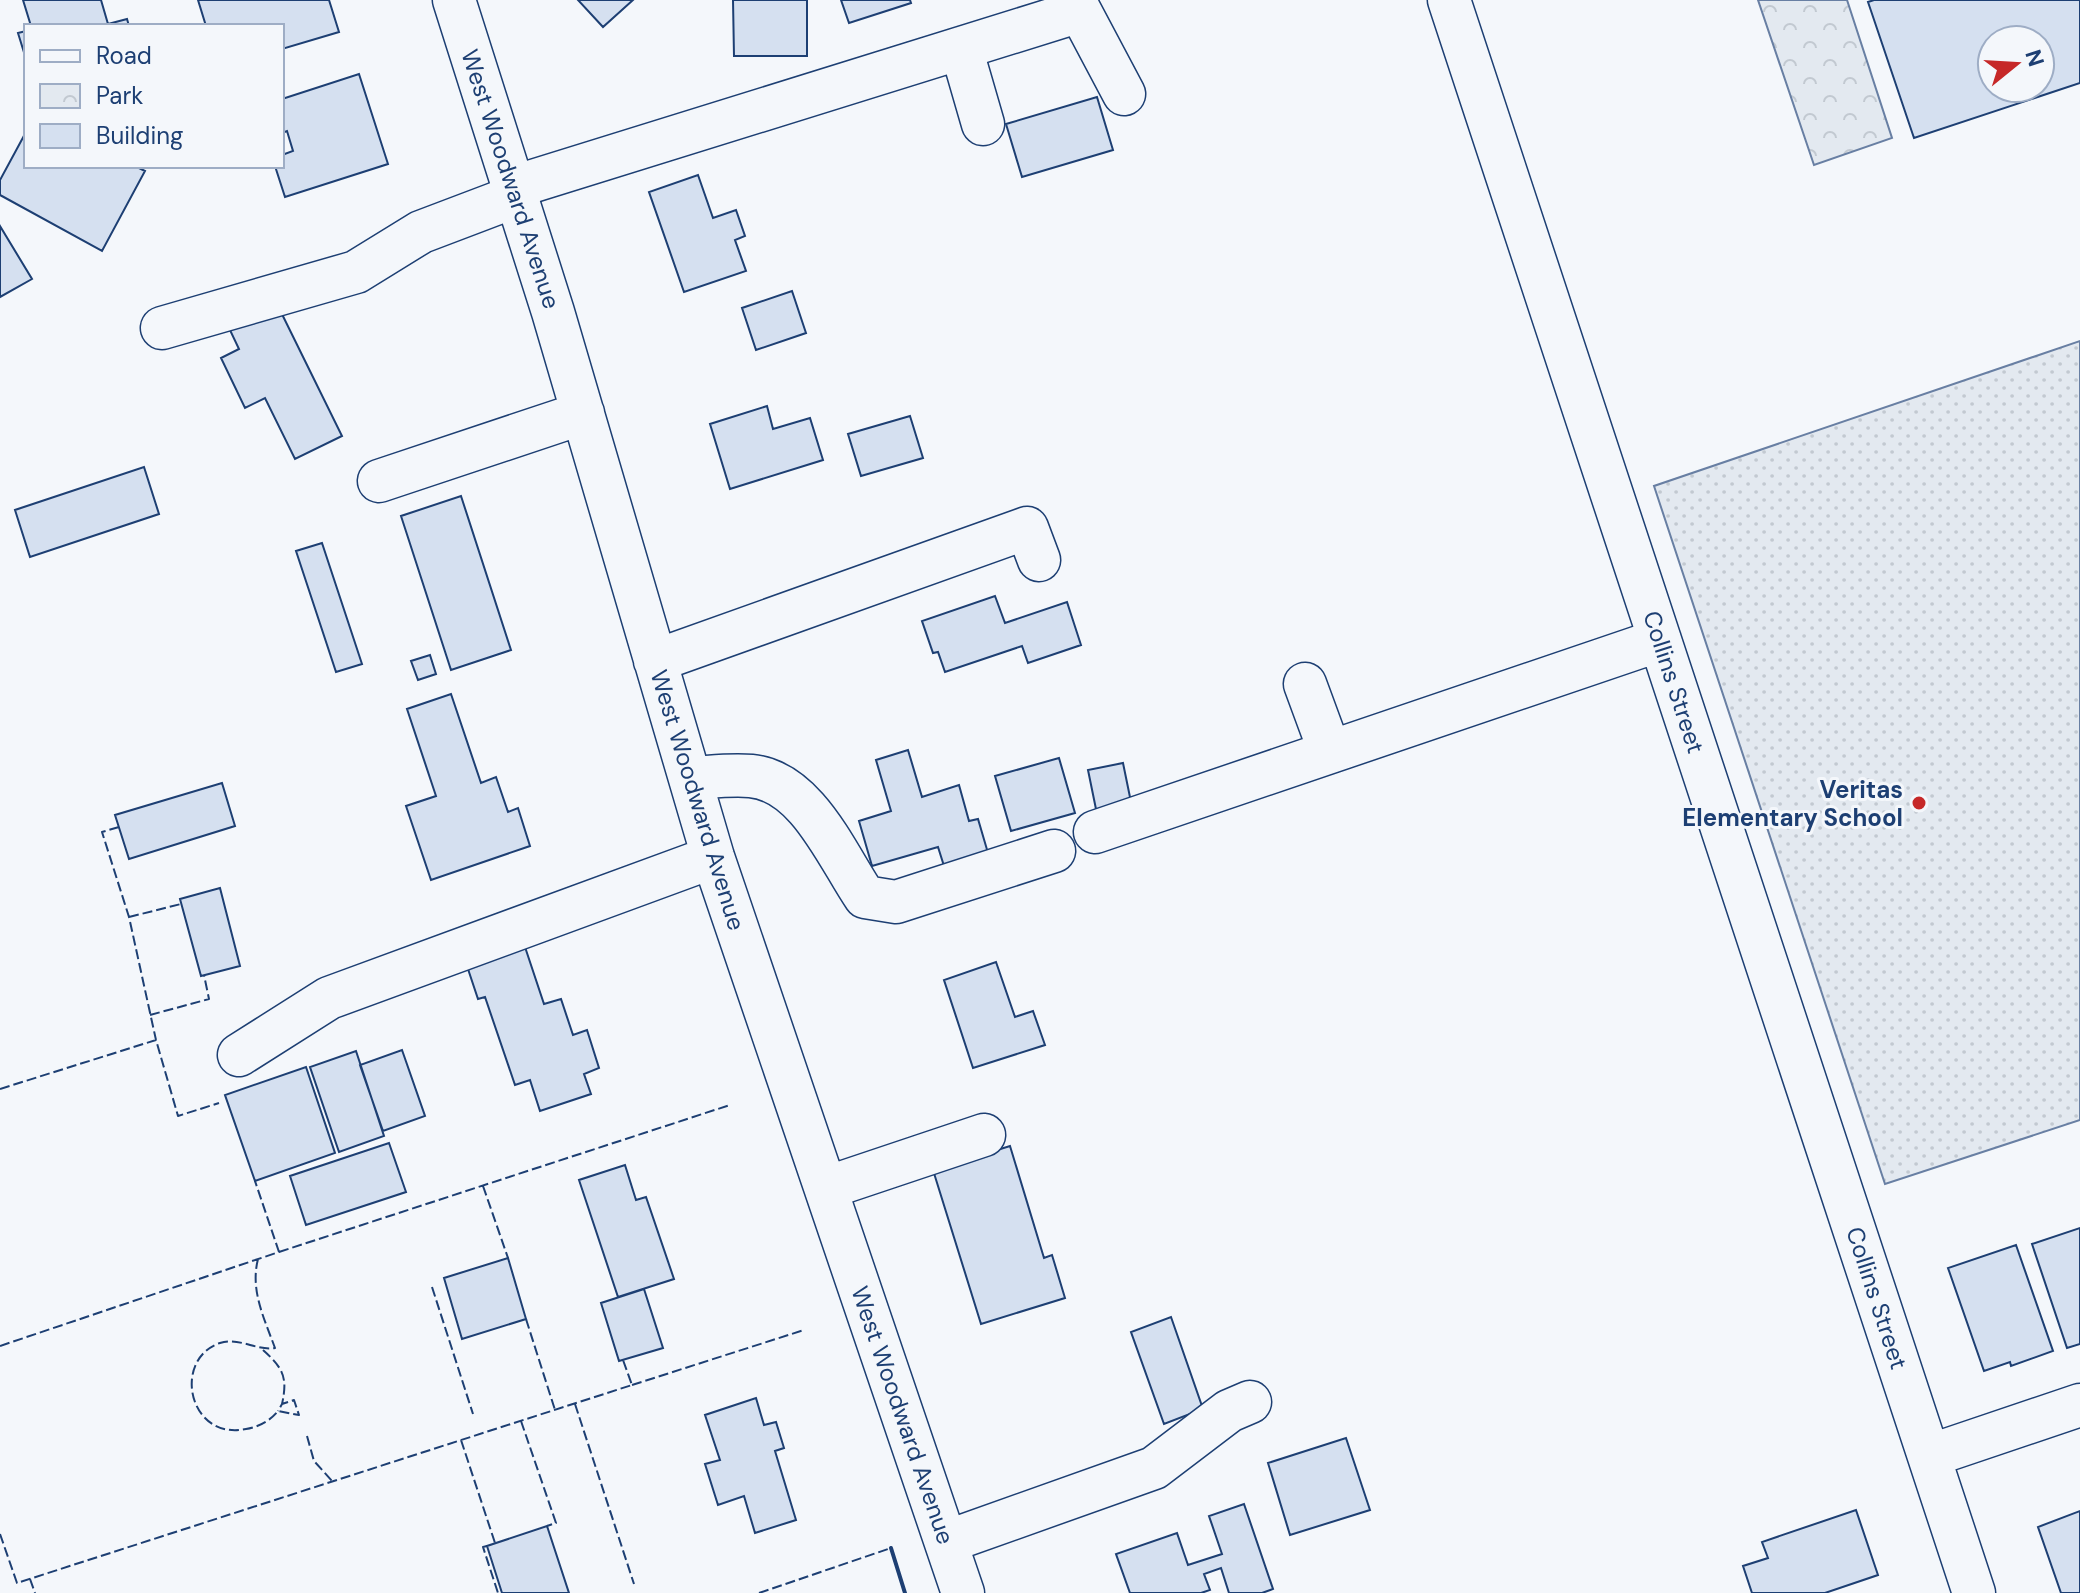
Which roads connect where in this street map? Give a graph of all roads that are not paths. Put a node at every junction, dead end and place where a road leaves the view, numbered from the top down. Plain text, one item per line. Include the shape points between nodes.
1 (454, 0) edge
2 (1449, 0) edge
3 (961, 48) junction
4 (1124, 94) dead end
5 (983, 124) dead end
6 (515, 191) junction
7 (162, 328) dead end
8 (583, 413) junction
9 (379, 481) dead end
10 (1039, 560) dead end
11 (1660, 640) junction
12 (655, 661) junction
13 (1305, 684) dead end
14 (1330, 752) junction
15 (690, 778) junction
16 (1095, 832) dead end
17 (1054, 851) dead end
18 (713, 857) junction
19 (239, 1055) dead end
20 (984, 1135) dead end
21 (826, 1188) junction
22 (1250, 1402) dead end
23 (2080, 1405) edge
24 (1929, 1456) junction
25 (946, 1542) junction
26 (963, 1593) edge
27 (1974, 1593) edge

1 - 6 street, West Woodward Avenue
2 - 11 street, Collins Street
3 - 4 street via 1080,11
3 - 5 street
3 - 6 street
6 - 7 street via 421,232 356,272
6 - 8 street, West Woodward Avenue
8 - 9 street
8 - 12 street, West Woodward Avenue
10 - 12 street via 1027,528
11 - 14 street
11 - 24 street, Collins Street
12 - 15 street, West Woodward Avenue
13 - 14 street
14 - 16 street
15 - 17 street via 753,776 787,788 817,820 865,897 896,902
15 - 18 street, West Woodward Avenue
18 - 19 street via 329,998
18 - 21 street, West Woodward Avenue
20 - 21 street
21 - 25 street, West Woodward Avenue
22 - 25 street via 1229,1411 1154,1468
23 - 24 street
24 - 27 street, Collins Street
25 - 26 street, West Woodward Avenue

